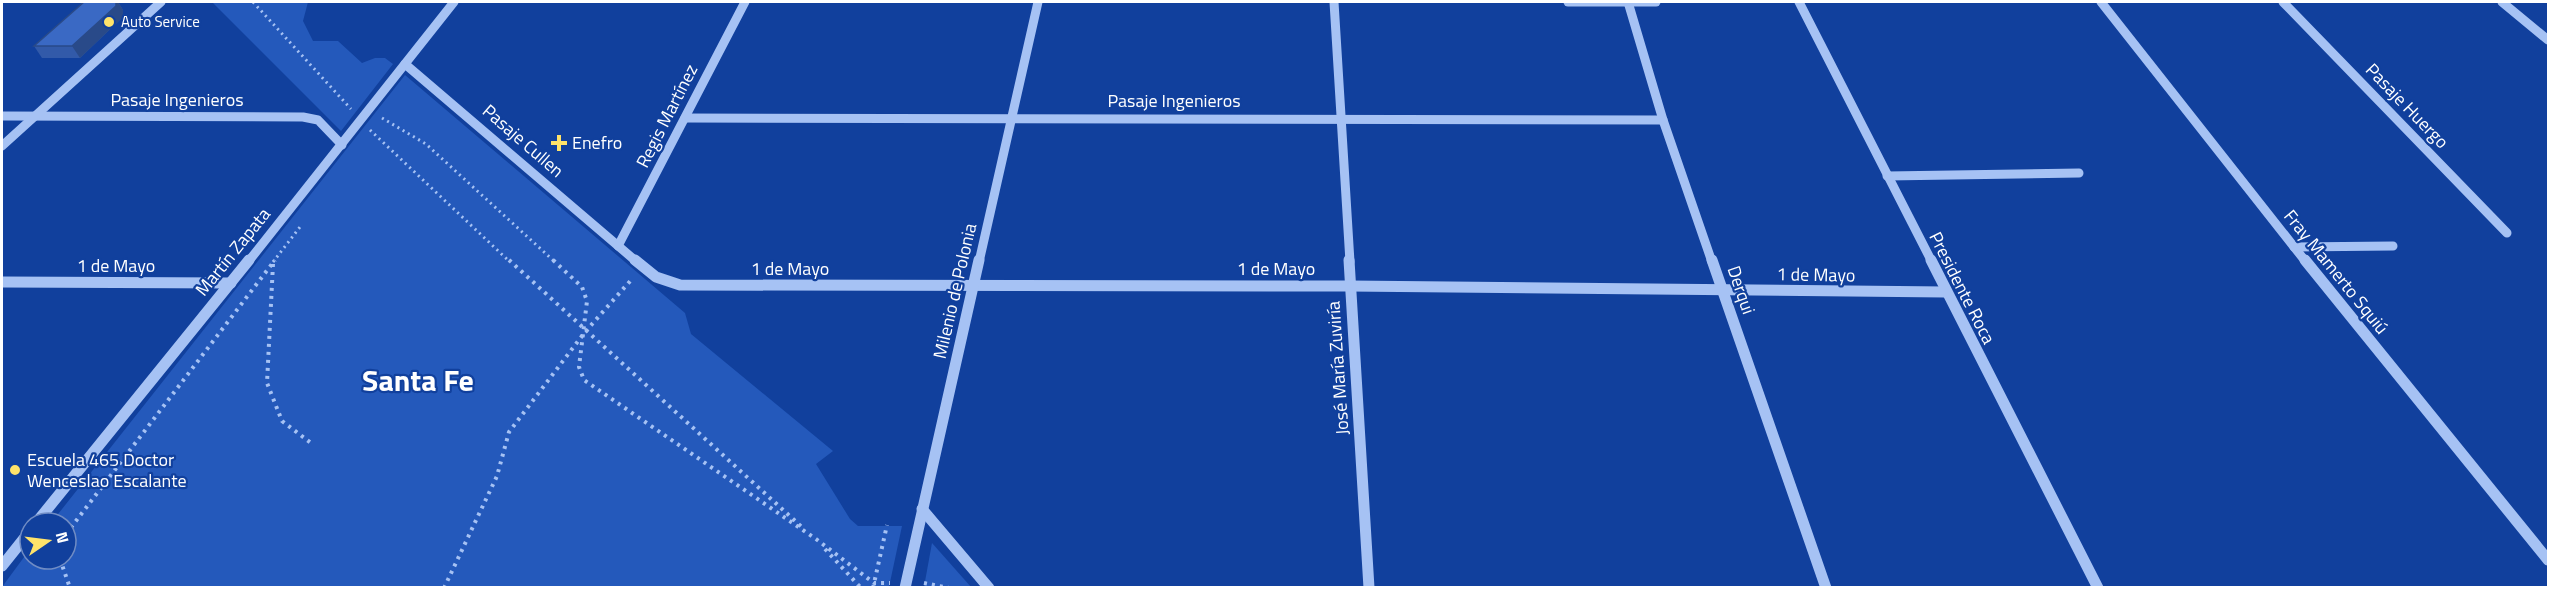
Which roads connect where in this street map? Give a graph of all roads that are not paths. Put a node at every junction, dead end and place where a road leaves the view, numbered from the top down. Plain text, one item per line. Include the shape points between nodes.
1 (161, 2) edge
2 (454, 2) edge
3 (745, 2) edge
4 (1038, 2) edge
5 (1334, 2) edge
6 (1568, 2) edge
7 (1628, 2) edge
8 (1656, 2) edge
9 (1799, 2) edge
10 (2101, 2) edge
11 (2283, 2) edge
12 (2502, 2) edge
13 (2548, 40) edge
14 (405, 64) junction
15 (2, 116) edge
16 (35, 116) junction
17 (1013, 117) junction
18 (684, 118) junction
19 (1341, 118) junction
20 (1663, 120) junction
21 (342, 145) junction
22 (2, 146) edge
23 (2079, 173) dead end
24 (1887, 176) junction
25 (2507, 233) dead end
26 (618, 246) junction
27 (2393, 246) dead end
28 (2294, 247) junction
29 (2, 282) edge
30 (231, 283) junction
31 (973, 285) junction
32 (1349, 286) junction
33 (1724, 290) junction
34 (1945, 292) junction
35 (922, 509) junction
36 (46, 511) edge
37 (18, 546) edge
38 (2548, 560) edge
39 (2, 566) edge
40 (905, 585) edge
41 (989, 588) edge
42 (1369, 588) edge
43 (1826, 588) edge
44 (2098, 588) edge

1 - 16 street
2 - 14 street, Martín Zapata
3 - 18 street, Regis Martínez
4 - 17 street, Milenio de Polonia
5 - 19 street, José María Zuviría
6 - 7 street
7 - 8 street
7 - 20 street, Derqui
9 - 24 street, Presidente Roca
10 - 28 street, Fray Mamerto Squiú
11 - 25 street, Pasaje Huergo
12 - 13 street
14 - 21 street, Martín Zapata
14 - 26 street, Pasaje Cullen
15 - 16 street, Pasaje Ingenieros
16 - 21 street, Pasaje Ingenieros via 303,117 318,120
16 - 22 street
17 - 18 street, Pasaje Ingenieros
17 - 19 street, Pasaje Ingenieros
17 - 31 street, Milenio de Polonia
18 - 26 street, Regis Martínez
19 - 20 street, Pasaje Ingenieros
19 - 32 street, José María Zuviría
20 - 33 street, Derqui
21 - 30 street, Martín Zapata
23 - 24 street
24 - 34 street, Presidente Roca
26 - 31 street, 1 de Mayo via 656,277 689,286
27 - 28 street
28 - 38 street, Fray Mamerto Squiú
29 - 30 street, 1 de Mayo
30 - 36 street, Martín Zapata
31 - 32 street, 1 de Mayo
31 - 35 street, Milenio de Polonia
32 - 33 street, 1 de Mayo
32 - 42 street, José María Zuviría
33 - 34 street, 1 de Mayo
33 - 43 street, Derqui
34 - 44 street, Presidente Roca
35 - 40 street, Milenio de Polonia
35 - 41 street
37 - 39 street

